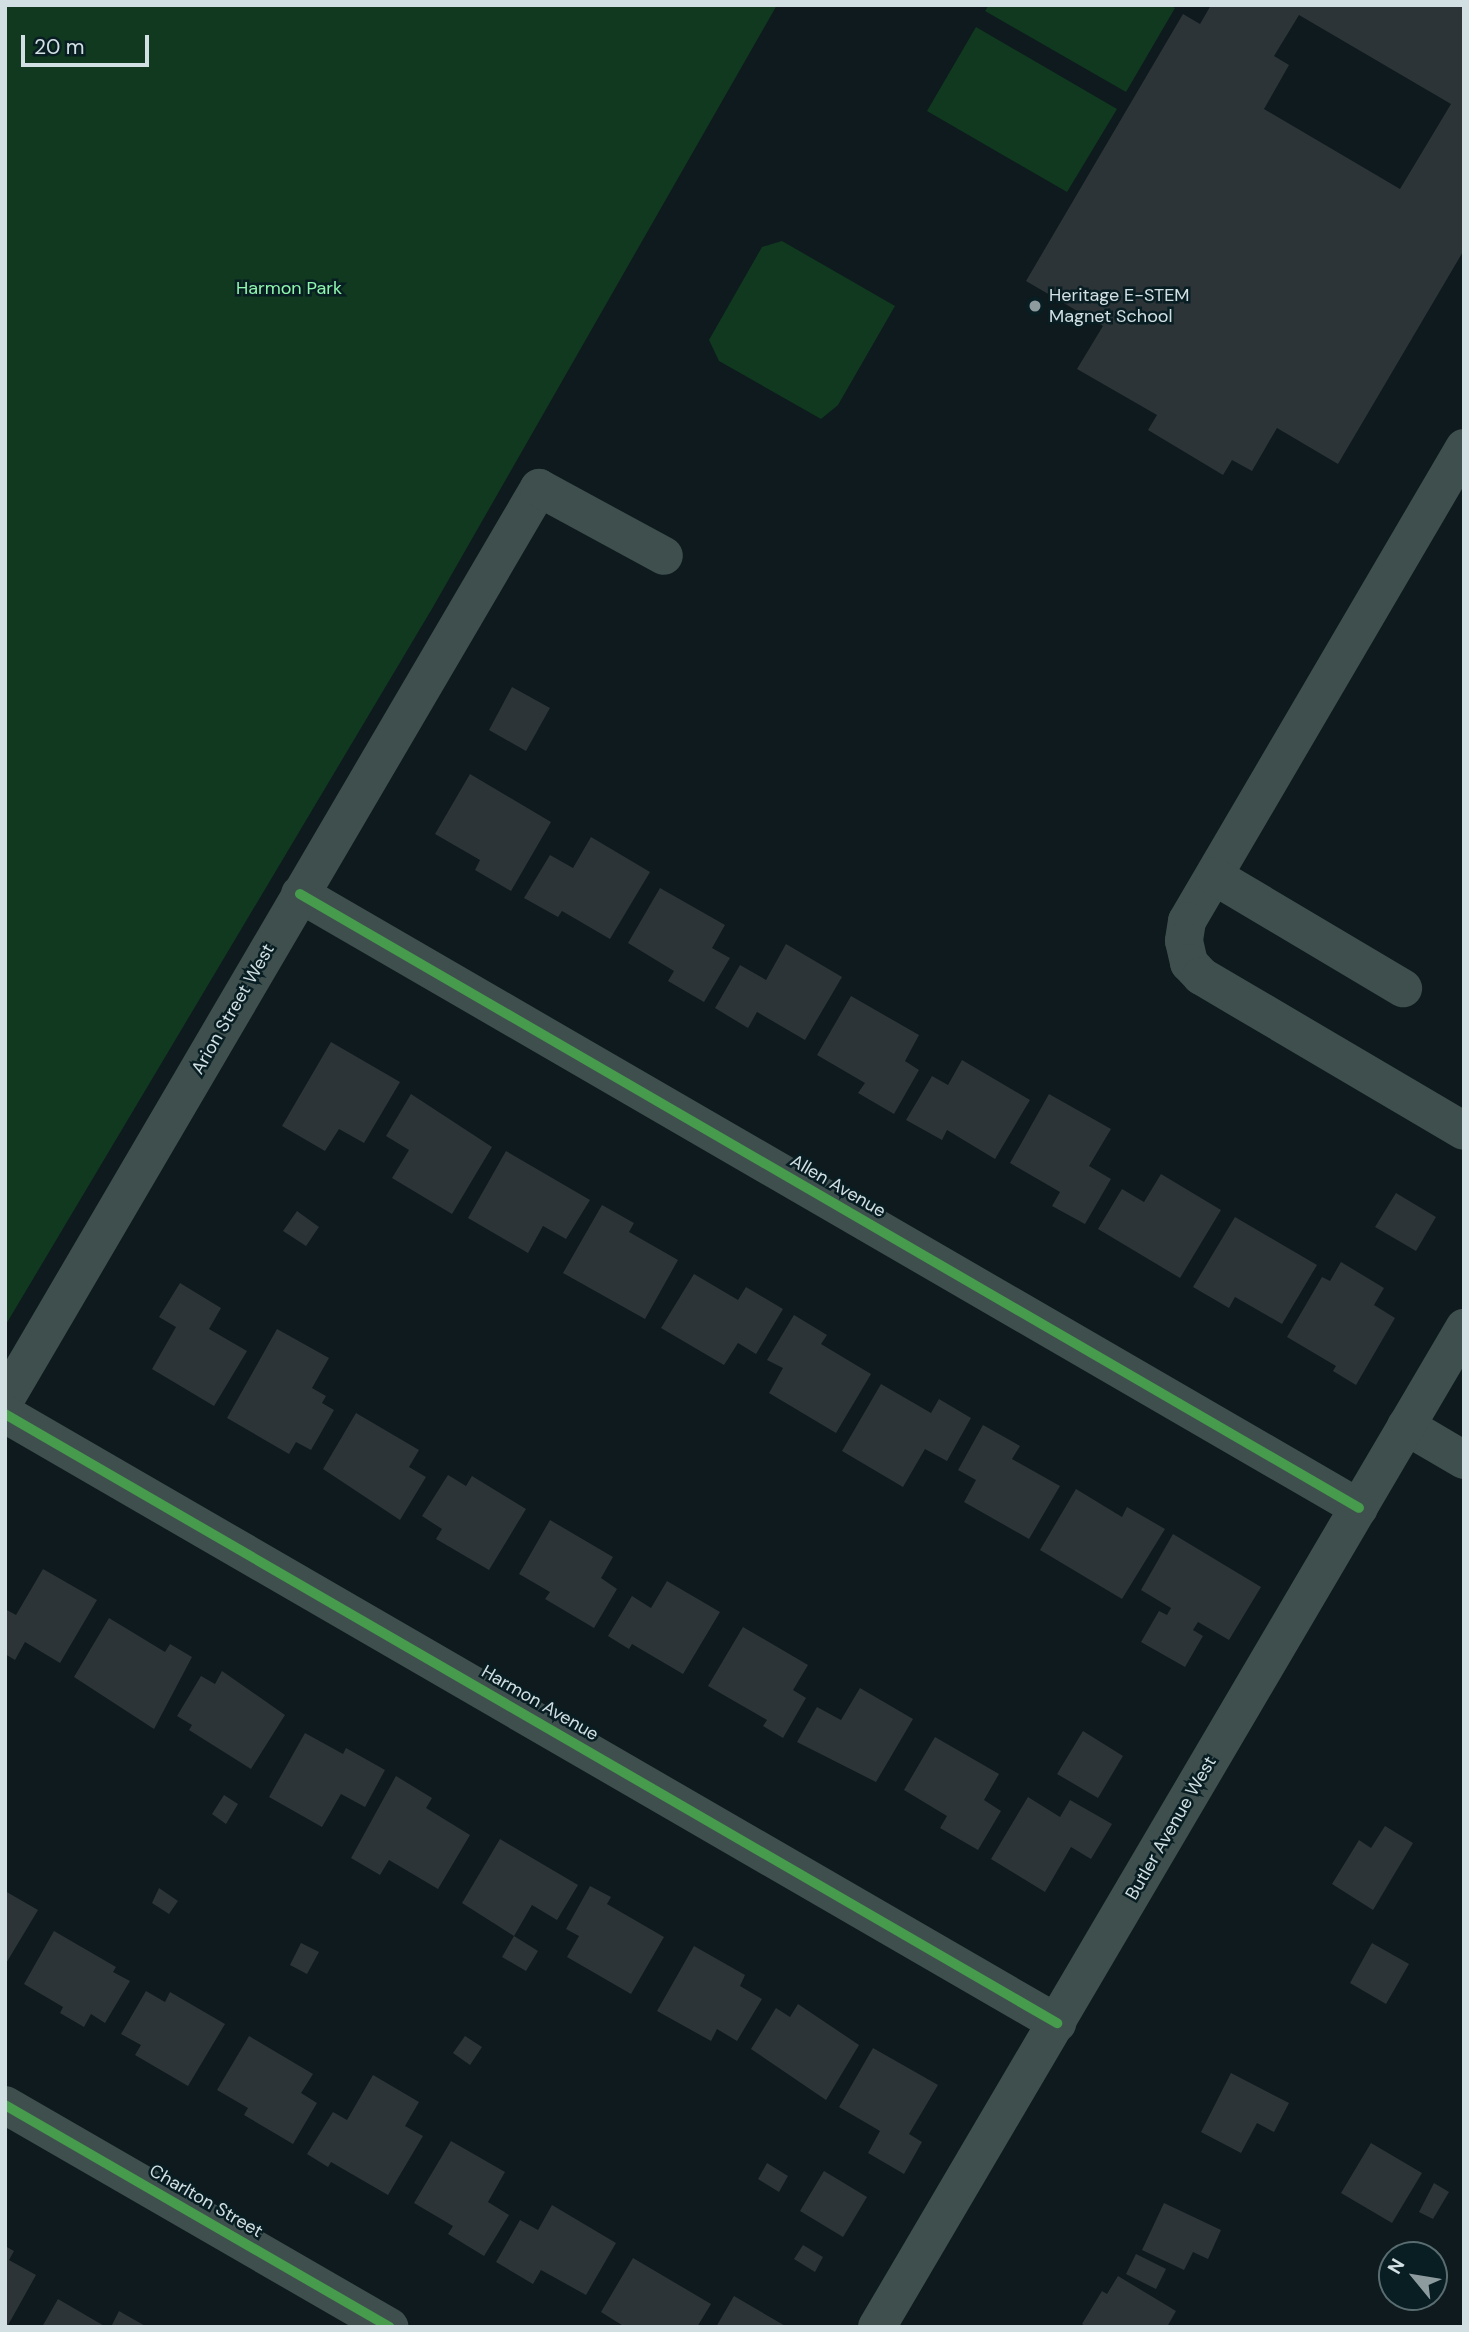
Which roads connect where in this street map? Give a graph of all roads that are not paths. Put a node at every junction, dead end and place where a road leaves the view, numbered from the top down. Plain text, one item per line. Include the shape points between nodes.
1 (1464, 448) edge
2 (664, 556) dead end
3 (1214, 876) junction
4 (300, 894) junction
5 (1403, 988) dead end
6 (1464, 1131) edge
7 (1464, 1328) edge
8 (5, 1400) edge
9 (5, 1414) edge
10 (1406, 1426) junction
11 (1464, 1460) edge
12 (1359, 1508) junction
13 (1057, 2023) junction
14 (5, 2105) edge
15 (390, 2327) edge
16 (877, 2327) edge

1 - 3 street
2 - 4 street, Arion Street West via 540,488
3 - 5 street
3 - 6 street via 1187,921 1184,941 1189,963 1201,976
4 - 8 street, Arion Street West
4 - 12 street, Allen Avenue
7 - 10 street, Butler Avenue West
9 - 13 street, Harmon Avenue
10 - 11 street
10 - 12 street, Butler Avenue West
12 - 13 street, Butler Avenue West
13 - 16 street, Butler Avenue West
14 - 15 street, Charlton Street

